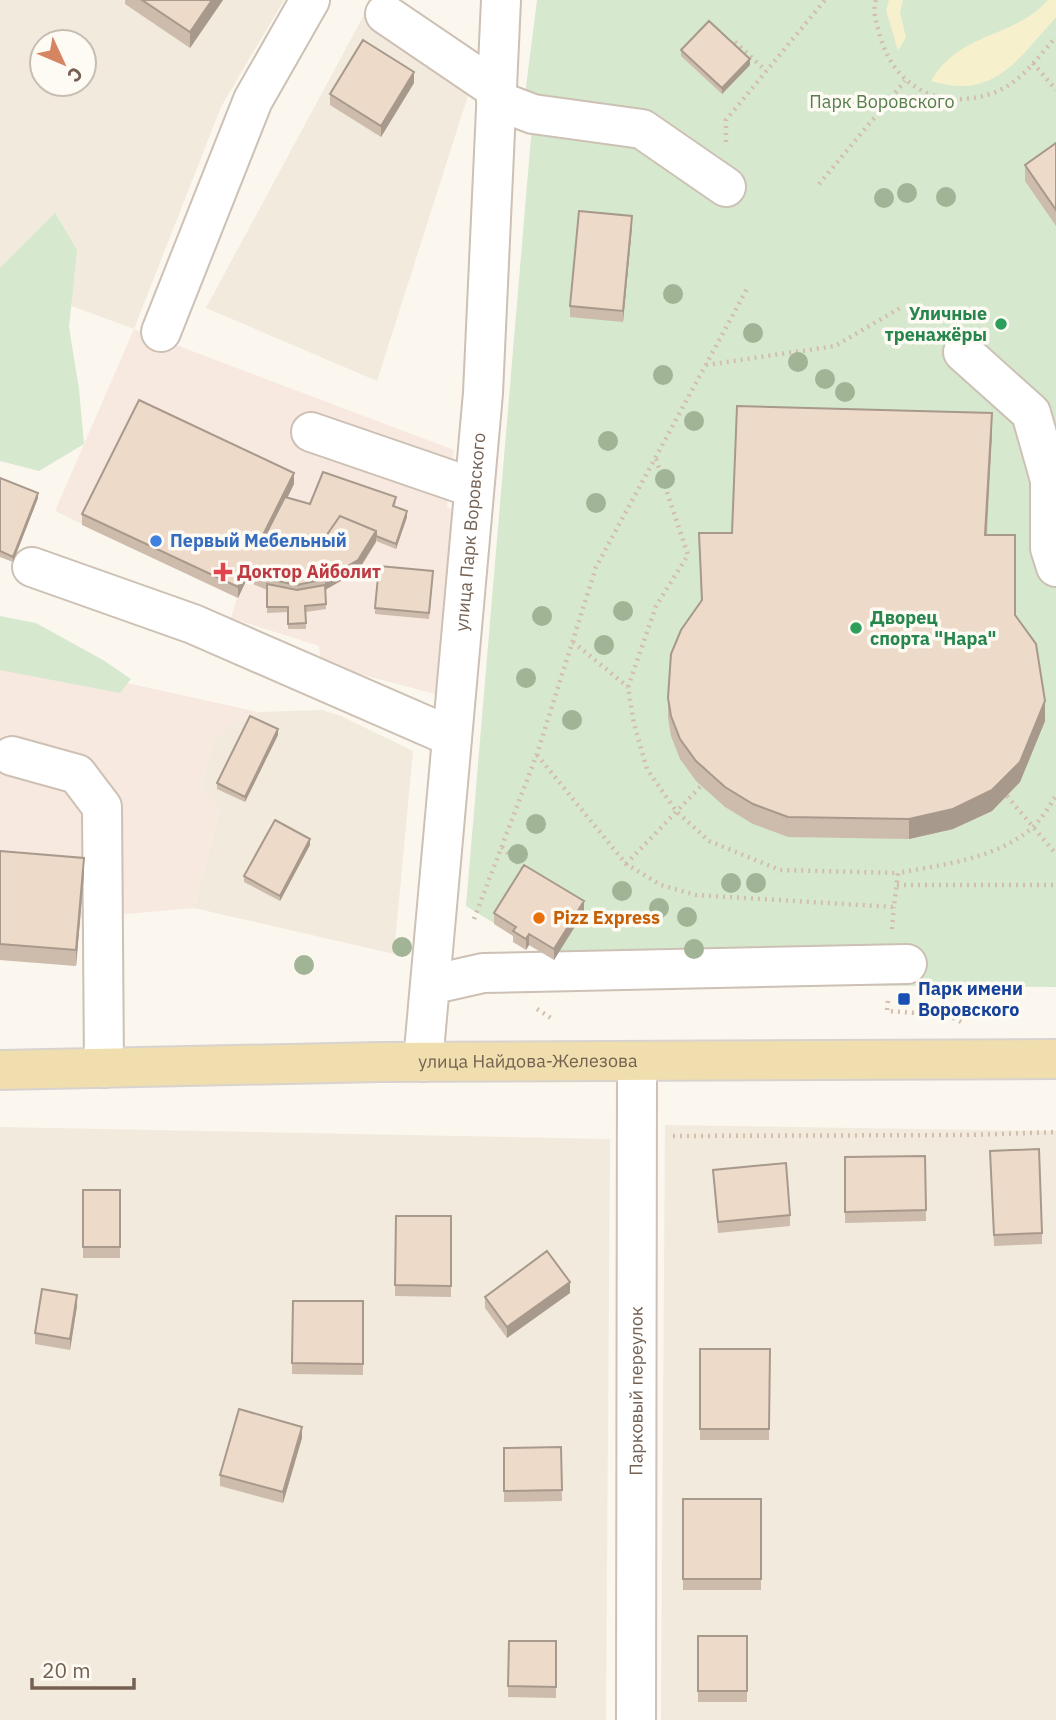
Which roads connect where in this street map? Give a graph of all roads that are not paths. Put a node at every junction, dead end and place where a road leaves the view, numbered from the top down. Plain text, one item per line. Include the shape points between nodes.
1 (310, 0) edge
2 (501, 0) edge
3 (385, 14) dead end
4 (497, 95) junction
5 (726, 187) dead end
6 (161, 332) dead end
7 (963, 352) dead end
8 (311, 432) dead end
9 (474, 488) junction
10 (32, 567) dead end
11 (1056, 567) edge
12 (452, 737) junction
13 (12, 756) dead end
14 (907, 964) dead end
15 (430, 985) junction
16 (1056, 1059) edge
17 (637, 1061) junction
18 (423, 1062) junction
19 (104, 1068) junction
20 (0, 1070) edge
21 (636, 1720) edge

1 - 6 street via 253,100
2 - 4 street, улица Парк Воровского
3 - 4 street
4 - 5 street via 533,114 642,129
4 - 9 street, улица Парк Воровского
7 - 11 street via 1031,412 1050,480 1050,548
8 - 9 street
9 - 12 street, улица Парк Воровского
10 - 12 street via 192,624
12 - 15 street, улица Парк Воровского
13 - 19 street via 78,775 102,807
14 - 15 street via 483,974
15 - 18 street, улица Парк Воровского
16 - 17 main road, улица Найдова-Железова
17 - 18 main road, улица Найдова-Железова
17 - 21 street, Парковый переулок
18 - 19 main road, улица Найдова-Железова
19 - 20 main road, улица Найдова-Железова

